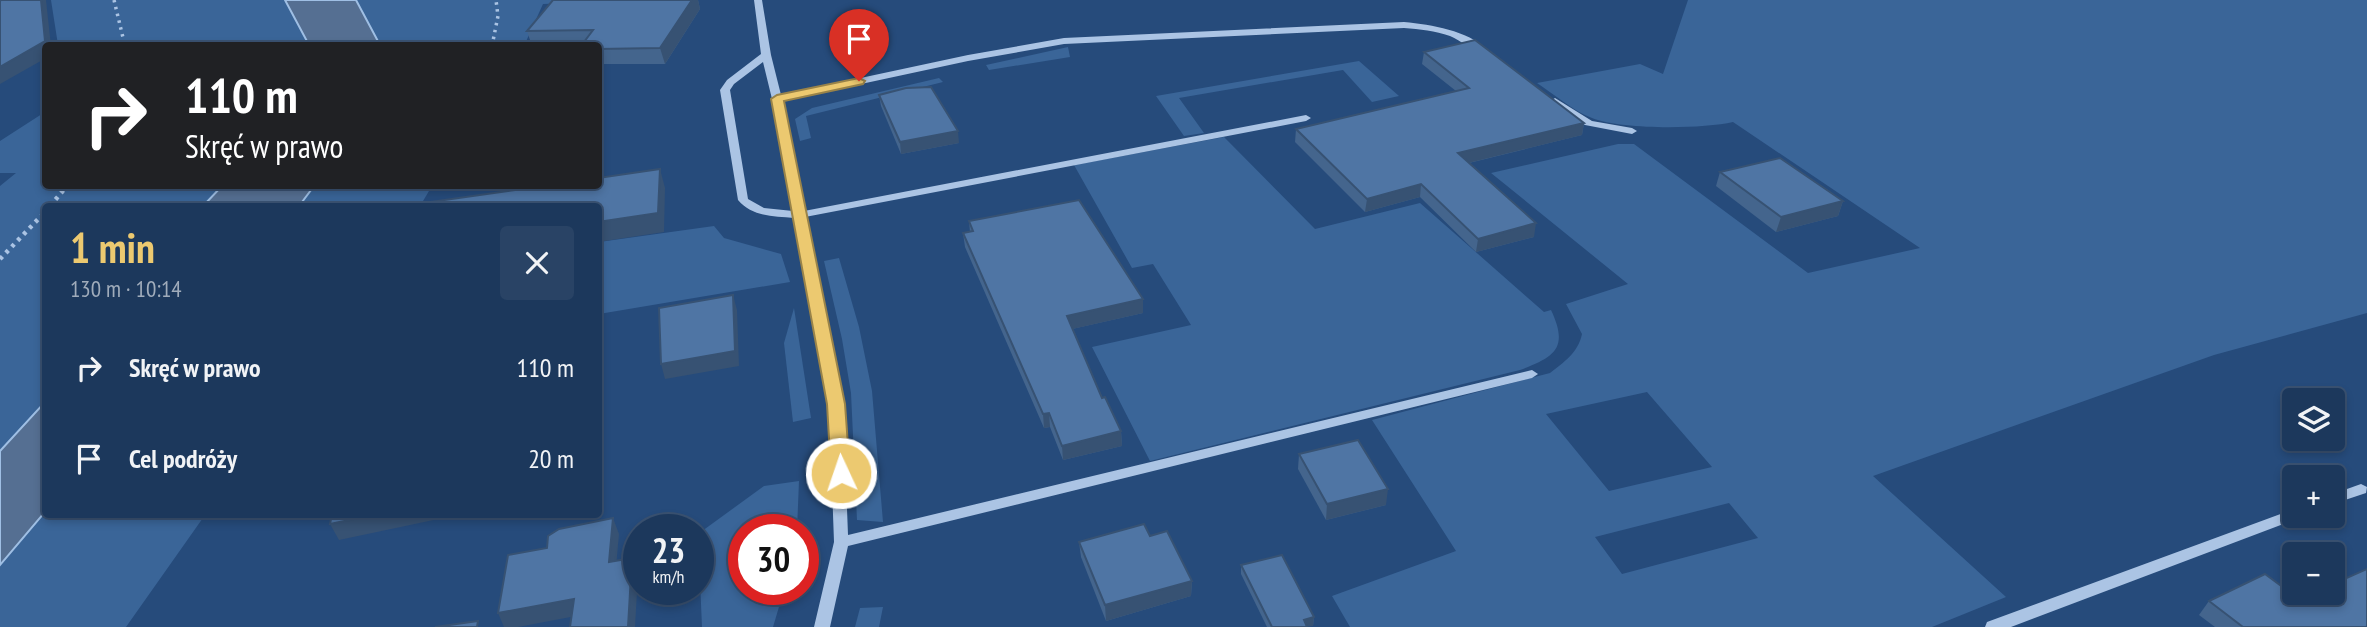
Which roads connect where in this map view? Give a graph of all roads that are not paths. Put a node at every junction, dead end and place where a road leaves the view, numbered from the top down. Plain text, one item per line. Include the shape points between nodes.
1 (758, 0) edge
2 (766, 55) junction
3 (1495, 59) edge
4 (1548, 96) edge
5 (777, 99) junction
6 (1306, 118) dead end
7 (1632, 131) dead end
8 (798, 215) junction
9 (1532, 374) dead end
10 (2361, 489) dead end
11 (2345, 495) edge
12 (2282, 519) edge
13 (841, 542) junction
14 (822, 627) edge
15 (1993, 627) edge

1 - 2 street
2 - 5 street
2 - 8 street via 724,90 743,200 762,210
3 - 5 street via 1463,37 1404,25 1091,39 1000,52
4 - 7 street via 1589,123
5 - 8 street
6 - 8 street
8 - 13 street via 836,404
9 - 13 street
10 - 11 street
12 - 15 street
13 - 14 street

